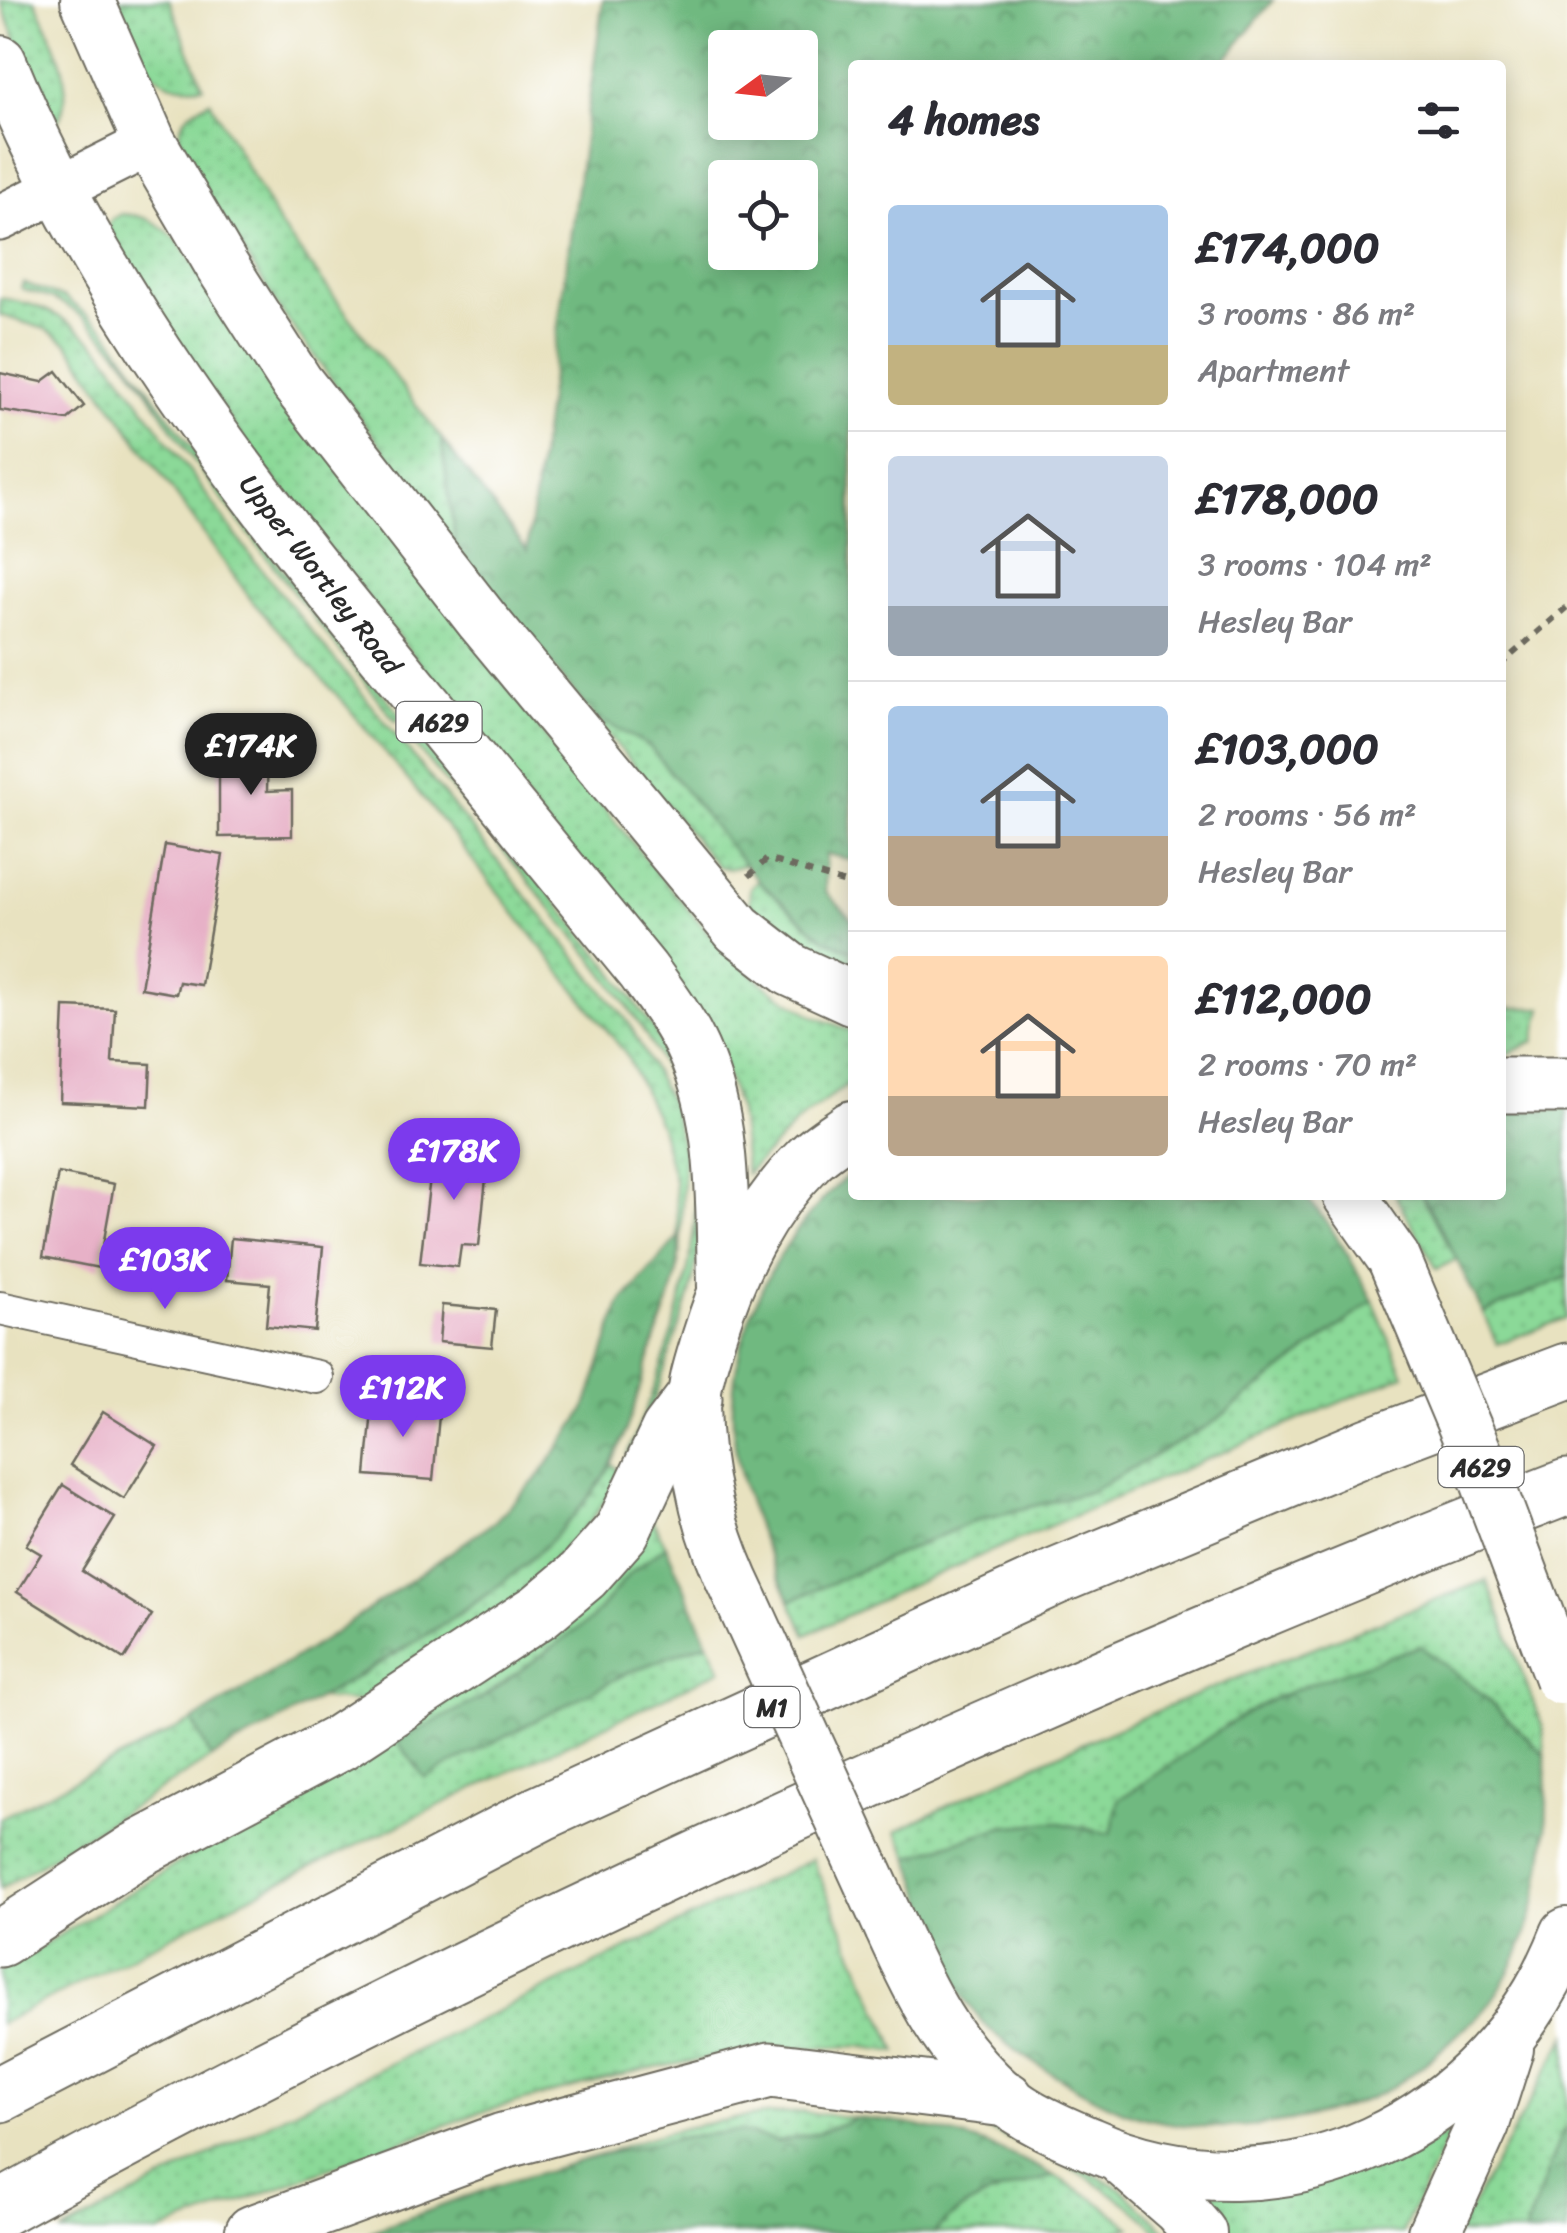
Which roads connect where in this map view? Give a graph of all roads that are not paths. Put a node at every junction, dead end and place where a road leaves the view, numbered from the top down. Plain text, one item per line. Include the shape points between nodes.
1 (87, 0) edge
2 (0, 62) edge
3 (150, 144) junction
4 (57, 188) junction
5 (0, 218) edge
6 (848, 996) edge
7 (1506, 1085) edge
8 (1567, 1085) edge
9 (848, 1131) edge
10 (1353, 1200) edge
11 (724, 1288) junction
12 (0, 1308) edge
13 (1567, 1372) edge
14 (316, 1377) dead end
15 (694, 1398) junction
16 (1567, 1487) edge
17 (1564, 1687) edge
18 (1567, 1934) edge
19 (0, 1939) edge
20 (1510, 2038) junction
21 (0, 2094) edge
22 (1006, 2099) junction
23 (1118, 2157) junction
24 (0, 2209) edge
25 (253, 2233) edge
26 (1200, 2233) edge
27 (1434, 2233) edge

1 - 3 main road
2 - 4 main road, Upper Wortley Road / A629
3 - 4 street
3 - 6 main road via 298,382 586,748 738,929 791,970
4 - 5 street
4 - 11 main road, Upper Wortley Road / A629 via 140,328 241,474 670,1009 708,1094
7 - 8 highway
9 - 11 main road, A629 via 811,1157 760,1216
10 - 17 main road, A629, bridge via 1394,1258
11 - 15 main road, A629
12 - 14 street
13 - 21 highway, M1 via 1055,1576 577,1797
15 - 19 highway via 669,1431 622,1531 540,1611 340,1743 137,1850
15 - 22 main road, A629, bridge via 699,1474 718,1553 927,2006 957,2051
16 - 24 highway via 1137,1660 628,1889
18 - 20 main road, A629
20 - 23 main road, A629 via 1462,2088 1417,2120 1314,2163 1261,2175 1214,2174
20 - 27 main road, A629 via 1482,2124
22 - 23 main road, A629
22 - 25 highway via 770,2070 503,2141
23 - 26 main road, A629

